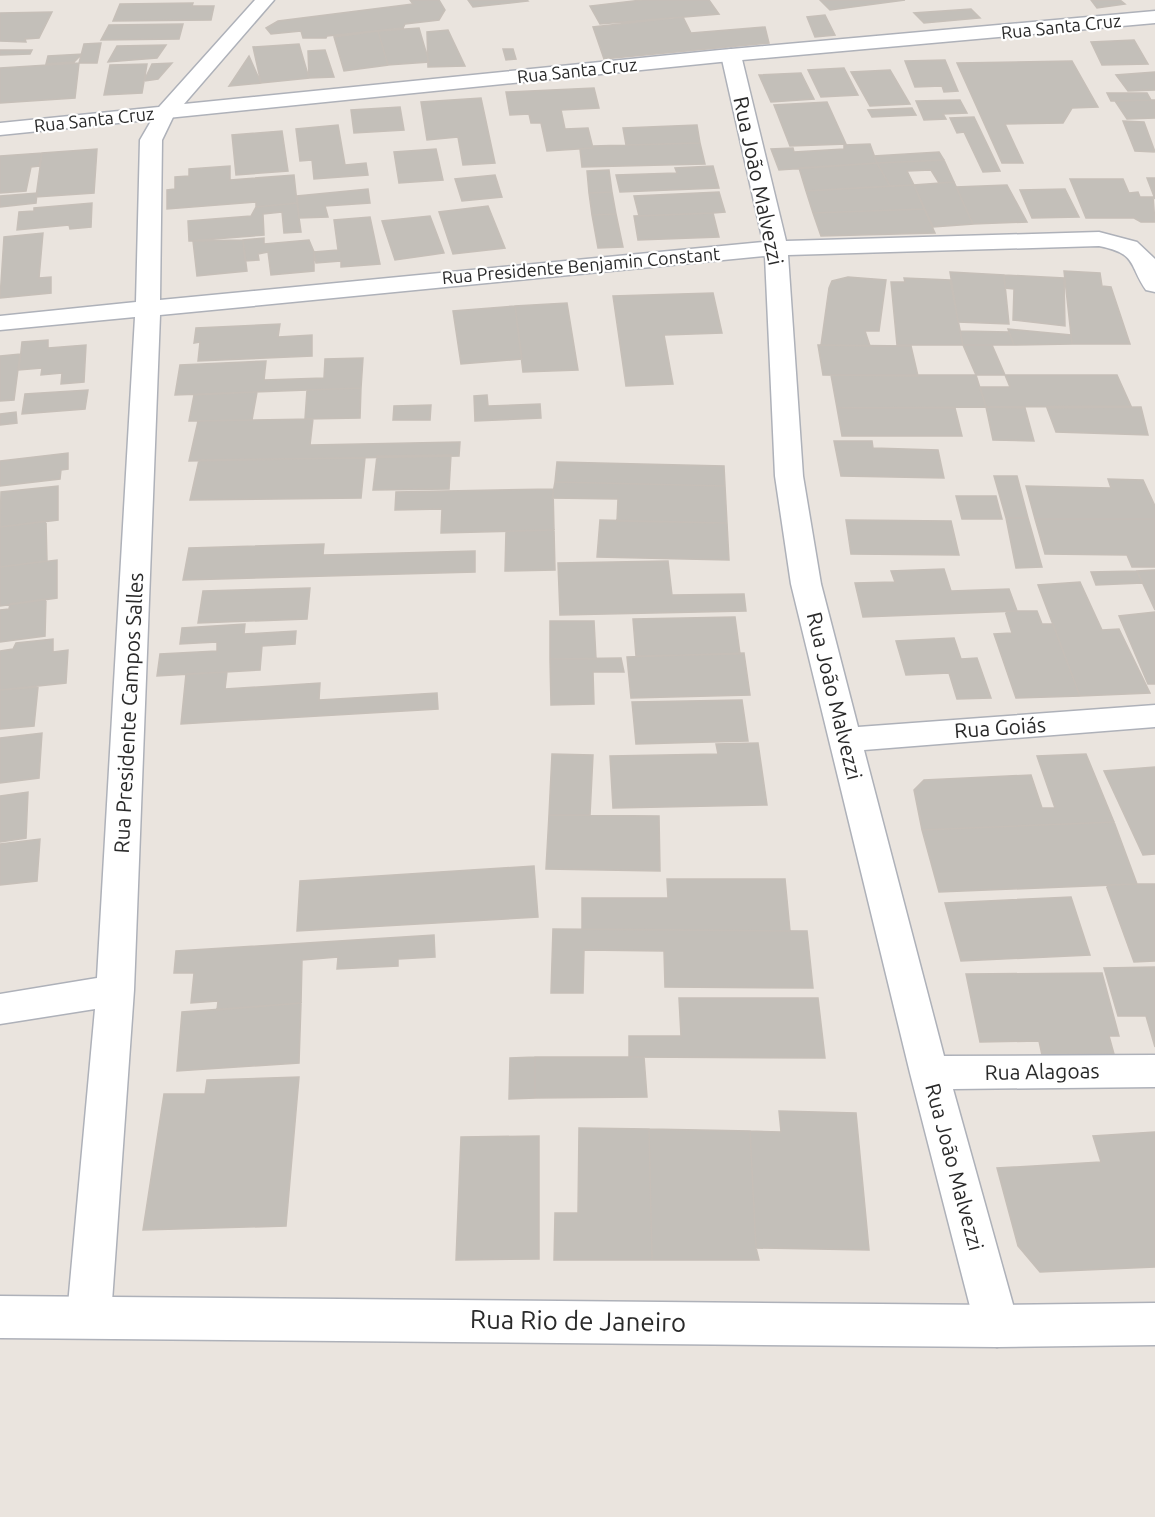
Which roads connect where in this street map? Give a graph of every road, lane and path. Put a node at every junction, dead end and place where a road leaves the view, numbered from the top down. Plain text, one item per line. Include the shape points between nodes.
1 (264, 0) edge
2 (1155, 17) edge
3 (731, 55) junction
4 (165, 113) junction
5 (0, 129) edge
6 (776, 248) junction
7 (1153, 278) edge
8 (148, 308) junction
9 (0, 323) edge
10 (1155, 717) edge
11 (845, 740) junction
12 (115, 990) junction
13 (0, 1009) edge
14 (1155, 1071) edge
15 (929, 1073) junction
16 (89, 1316) junction
17 (0, 1317) edge
18 (1155, 1324) edge
19 (997, 1326) junction

1 - 4 street, Rua Presidente Campos Salles
2 - 3 street, Rua Santa Cruz
3 - 4 street, Rua Santa Cruz
3 - 6 street, Rua João Malvezzi
4 - 5 street, Rua Santa Cruz
4 - 8 street, Rua Presidente Campos Salles via 151,140
6 - 7 street, Rua Presidente Benjamin Constant via 1099,239 1133,248 1144,256
6 - 8 street, Rua Presidente Benjamin Constant
6 - 11 street, Rua João Malvezzi via 789,476 806,584
8 - 9 street, Rua Presidente Benjamin Constant
8 - 12 street, Rua Presidente Campos Salles
10 - 11 street, Rua Goiás
11 - 15 street, Rua João Malvezzi
12 - 13 street
12 - 16 street, Rua Presidente Campos Salles
14 - 15 street, Rua Alagoas
15 - 19 street, Rua João Malvezzi
16 - 17 street, Rua Rio de Janeiro
16 - 19 street, Rua Rio de Janeiro
18 - 19 street, Rua Rio de Janeiro

